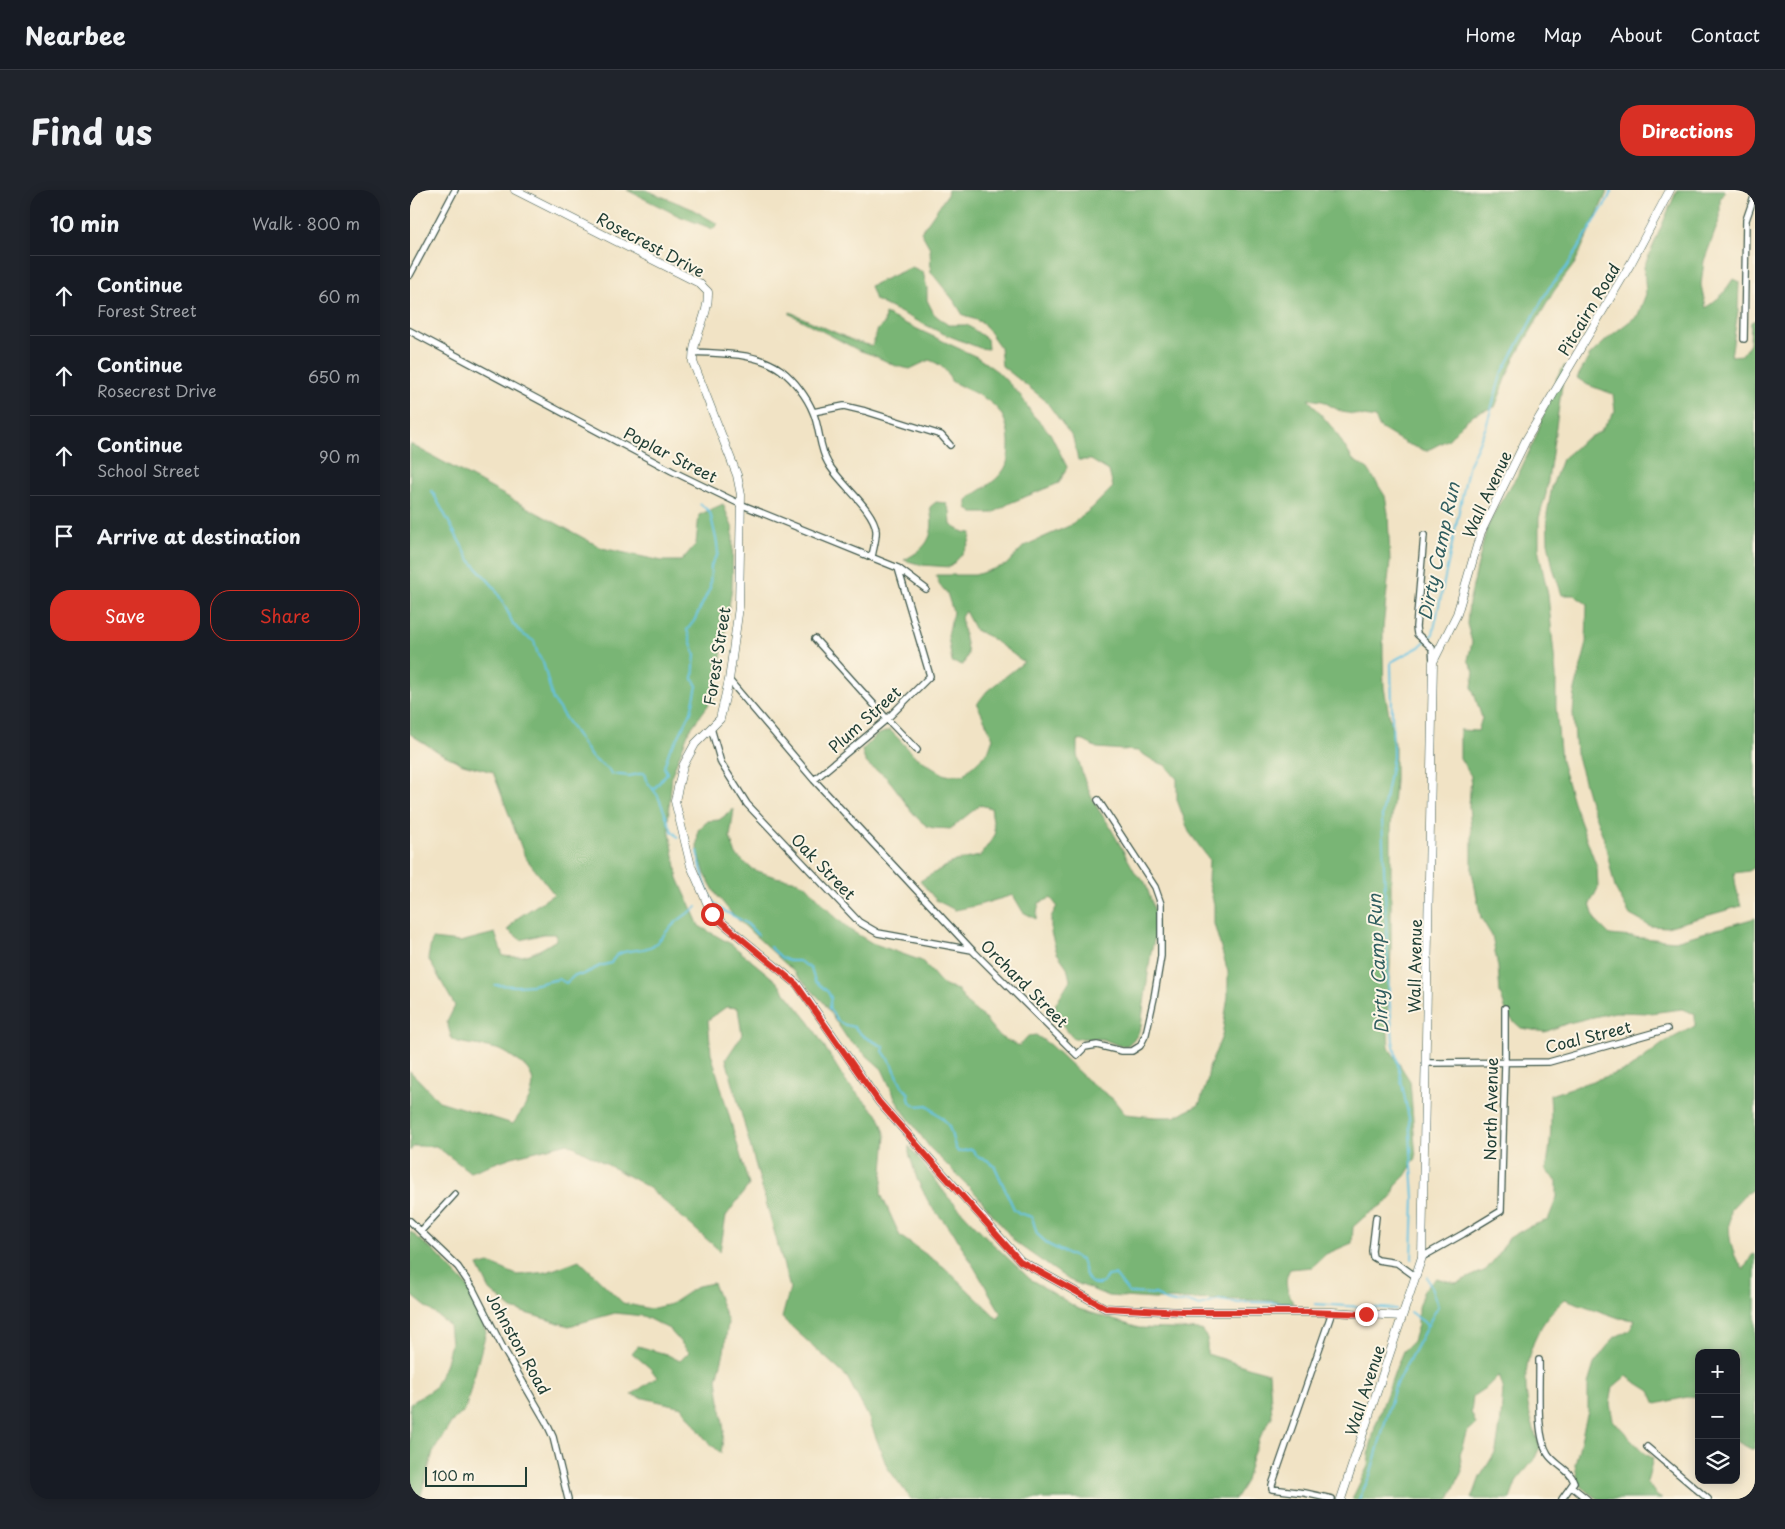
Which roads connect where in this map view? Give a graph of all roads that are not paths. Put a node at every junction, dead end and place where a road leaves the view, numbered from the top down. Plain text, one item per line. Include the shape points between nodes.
1 (455, 190) edge
2 (515, 190) edge
3 (1670, 190) edge
4 (1755, 194) edge
5 (410, 275) edge
6 (410, 330) edge
7 (1744, 339) dead end
8 (692, 352) junction
9 (813, 412) junction
10 (1526, 440) joint
11 (950, 445) dead end
12 (740, 504) junction
13 (1424, 535) dead end
14 (872, 556) junction
15 (898, 568) junction
16 (926, 588) dead end
17 (815, 639) dead end
18 (1433, 662) junction
19 (729, 680) junction
20 (888, 719) junction
21 (711, 728) junction
22 (917, 750) dead end
23 (814, 780) junction
24 (1098, 800) dead end
25 (972, 950) junction
26 (1505, 1008) dead end
27 (1666, 1029) dead end
28 (1426, 1063) junction
29 (1505, 1063) junction
30 (455, 1194) dead end
31 (1376, 1217) dead end
32 (410, 1221) edge
33 (421, 1231) junction
34 (1422, 1257) junction
35 (1415, 1276) junction
36 (1332, 1312) junction
37 (1402, 1316) junction
38 (1539, 1360) dead end
39 (1647, 1447) dead end
40 (1572, 1487) junction
41 (568, 1499) edge
42 (1332, 1499) edge
43 (1342, 1499) edge
44 (1562, 1499) edge
45 (1587, 1499) edge
46 (1708, 1499) edge

1 - 5 street
2 - 8 street, Rosecrest Drive via 699,283 708,292 708,301
3 - 10 street, Pitcairn Road via 1631,263
4 - 7 street via 1746,220
6 - 12 street, Poplar Street via 672,471
8 - 9 street via 763,360 781,370 798,388
8 - 12 street via 736,475
9 - 11 street via 844,406 865,411 940,435
9 - 14 street via 827,462 870,514 876,530
10 - 18 street, Wall Avenue via 1481,532 1457,614
12 - 14 street, Poplar Street
12 - 19 street, Forest Street via 739,607
13 - 18 street via 1416,627 1417,634 1432,648
14 - 15 street, Poplar Street
15 - 16 street, Poplar Street
15 - 20 street, Plum Street via 930,676
17 - 20 street
18 - 28 street, Wall Avenue
19 - 21 street, Forest Street via 720,719
19 - 23 street, Orchard Street
20 - 22 street
20 - 23 street, Plum Street
21 - 25 street, Oak Street via 721,763 747,804 859,922 878,933
21 - 36 street, Forest Street via 695,744 683,766 675,801 691,866 712,914 796,984 879,1102 1020,1261 1106,1308 1183,1312
23 - 25 street, Orchard Street
24 - 25 street, Orchard Street via 1155,887 1161,904 1156,990 1140,1046 1132,1051 1122,1051 1097,1045 1085,1047 1077,1055
26 - 29 street, North Avenue
27 - 29 street, Coal Street via 1549,1062
28 - 29 street, Coal Street
28 - 34 street, Wall Avenue
29 - 34 street, North Avenue via 1501,1211
30 - 33 street
31 - 35 street via 1373,1257 1396,1264
32 - 33 street, Johnston Road
33 - 41 street, Johnston Road via 458,1267 473,1289 546,1422 553,1437
34 - 35 street, Wall Avenue
35 - 37 street, Wall Avenue
36 - 37 street
36 - 42 street via 1272,1485 1272,1489
37 - 43 street, Wall Avenue
38 - 40 street via 1539,1424 1543,1442 1548,1454 1573,1477
39 - 46 street
40 - 44 street
40 - 45 street

